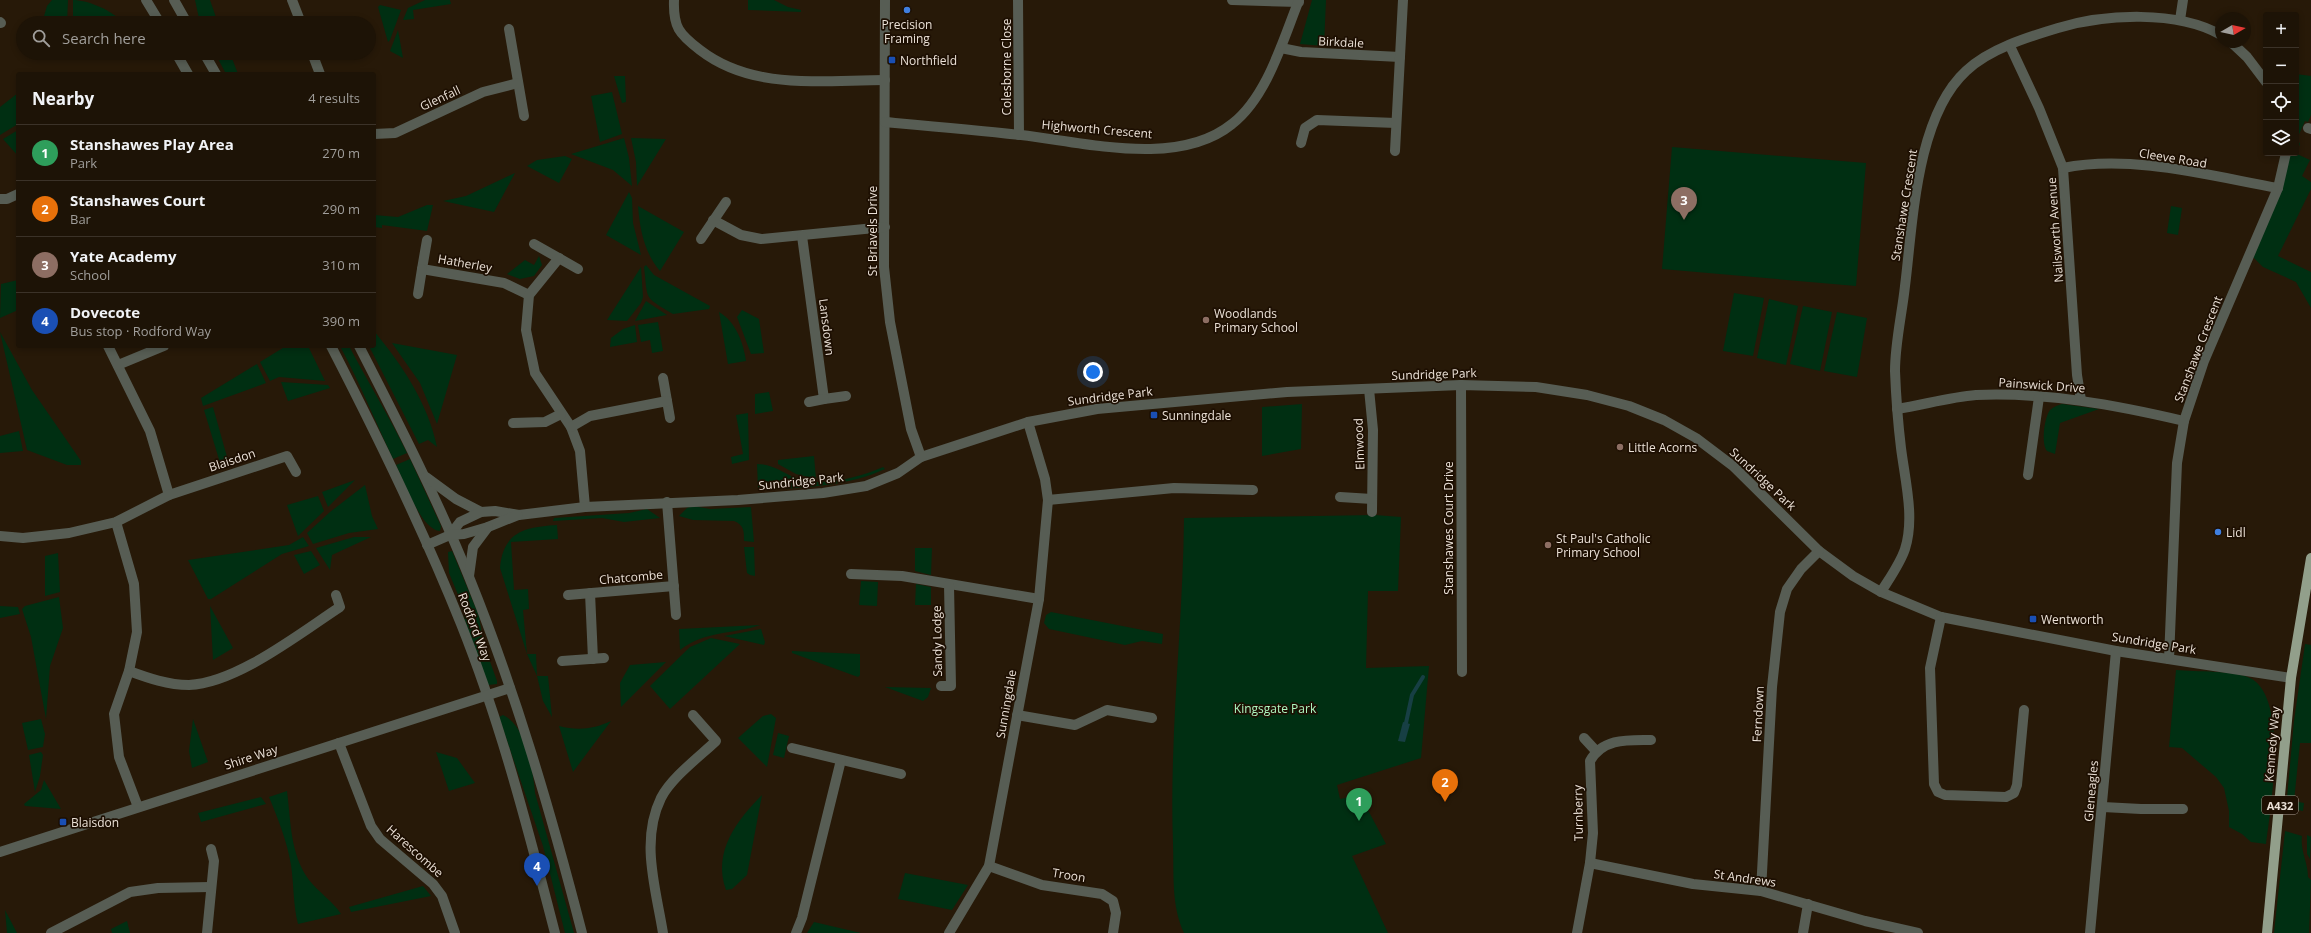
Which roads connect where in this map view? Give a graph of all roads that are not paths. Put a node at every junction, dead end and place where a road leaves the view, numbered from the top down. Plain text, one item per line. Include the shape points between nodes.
1 (174, 0) edge
2 (292, 0) edge
3 (674, 0) edge
4 (885, 0) edge
5 (1018, 0) edge
6 (1232, 0) edge
7 (1403, 0) edge
8 (2183, 0) edge
9 (150, 1) edge
10 (1299, 1) edge
11 (157, 16) edge
12 (183, 16) edge
13 (298, 16) edge
14 (2180, 20) junction
15 (509, 29) dead end
16 (2215, 32) edge
17 (2010, 46) junction
18 (1281, 48) junction
19 (2238, 48) edge
20 (1400, 57) junction
21 (180, 60) edge
22 (208, 60) edge
23 (315, 60) edge
24 (187, 72) edge
25 (214, 72) edge
26 (319, 72) edge
27 (2263, 78) edge
28 (885, 80) junction
29 (518, 83) junction
30 (524, 116) dead end
31 (885, 122) junction
32 (1396, 123) junction
33 (376, 134) edge
34 (1019, 135) junction
35 (1301, 143) dead end
36 (1395, 151) dead end
37 (2285, 156) edge
38 (2063, 168) junction
39 (2278, 188) junction
40 (16, 195) edge
41 (0, 199) edge
42 (726, 202) dead end
43 (713, 220) junction
44 (885, 227) junction
45 (802, 236) junction
46 (701, 239) dead end
47 (427, 240) dead end
48 (534, 244) dead end
49 (559, 258) junction
50 (422, 268) junction
51 (578, 269) dead end
52 (418, 294) dead end
53 (530, 295) junction
54 (109, 348) edge
55 (159, 348) edge
56 (332, 348) edge
57 (360, 348) edge
58 (118, 364) junction
59 (663, 378) dead end
60 (1461, 385) junction
61 (1369, 389) junction
62 (846, 396) dead end
63 (2039, 397) junction
64 (824, 399) junction
65 (2081, 400) junction
66 (667, 401) junction
67 (809, 402) dead end
68 (1897, 409) junction
69 (561, 414) junction
70 (670, 418) dead end
71 (2184, 421) junction
72 (1028, 422) junction
73 (513, 423) dead end
74 (570, 427) junction
75 (921, 458) junction
76 (296, 472) dead end
77 (2028, 475) dead end
78 (426, 477) junction
79 (1253, 490) dead end
80 (168, 495) junction
81 (1340, 496) dead end
82 (1372, 499) junction
83 (1048, 500) junction
84 (667, 502) junction
85 (585, 507) junction
86 (481, 512) junction
87 (1372, 512) dead end
88 (519, 515) junction
89 (116, 522) junction
90 (488, 527) junction
91 (450, 535) junction
92 (0, 536) edge
93 (427, 545) junction
94 (1818, 551) junction
95 (2311, 558) edge
96 (850, 574) dead end
97 (469, 576) junction
98 (949, 585) junction
99 (674, 586) junction
100 (1882, 592) junction
101 (590, 593) junction
102 (336, 595) dead end
103 (568, 595) dead end
104 (1039, 599) junction
105 (676, 615) dead end
106 (1941, 617) junction
107 (2116, 651) junction
108 (604, 658) dead end
109 (593, 659) junction
110 (2169, 659) junction
111 (562, 661) dead end
112 (129, 671) junction
113 (1462, 672) dead end
114 (2291, 678) junction
115 (941, 686) dead end
116 (510, 688) junction
117 (486, 696) junction
118 (2024, 710) dead end
119 (693, 715) dead end
120 (1017, 715) junction
121 (1152, 718) dead end
122 (1584, 738) dead end
123 (1651, 740) dead end
124 (339, 743) junction
125 (792, 748) dead end
126 (1596, 751) junction
127 (841, 760) junction
128 (901, 774) dead end
129 (2103, 806) junction
130 (138, 807) junction
131 (2183, 809) dead end
132 (211, 849) dead end
133 (0, 852) edge
134 (1590, 863) junction
135 (989, 866) junction
136 (210, 887) junction
137 (1761, 891) junction
138 (1808, 904) junction
139 (51, 933) edge
140 (207, 933) edge
141 (455, 933) edge
142 (555, 933) edge
143 (582, 933) edge
144 (663, 933) edge
145 (796, 933) edge
146 (949, 933) edge
147 (1113, 933) edge
148 (1577, 933) edge
149 (1803, 933) edge
150 (1918, 933) edge
151 (2090, 933) edge
152 (2267, 933) edge

1 - 12 street
2 - 13 street
3 - 28 street via 674,21 685,38 726,67 766,79
4 - 28 street, St Briavels Drive
5 - 34 street, Colesborne Close
6 - 10 street
7 - 20 street
8 - 14 street
9 - 11 street
10 - 18 street, Highworth Crescent
14 - 16 street, Stanshawe Crescent
14 - 17 street, Stanshawe Crescent via 2123,18 2071,24
15 - 29 street
17 - 38 street, Nailsworth Avenue
17 - 68 street, Stanshawe Crescent via 1988,56 1966,71 1947,95 1933,122 1921,162 1912,225 1895,368
18 - 20 street, Birkdale via 1301,52
18 - 34 street, Highworth Crescent via 1249,107 1233,124 1197,143 1145,149
19 - 27 street
20 - 32 street
21 - 24 street
22 - 25 street
23 - 26 street
28 - 31 street, St Briavels Drive
29 - 30 street
29 - 33 street, Glenfall via 483,92 395,133
31 - 34 street, Highworth Crescent
31 - 44 street, St Briavels Drive
32 - 35 street via 1316,120 1305,128
32 - 36 street
37 - 39 street, Stanshawe Crescent
38 - 39 street, Cleeve Road via 2106,162 2150,166
38 - 65 street, Nailsworth Avenue via 2077,375
39 - 71 street, Stanshawe Crescent via 2207,355
40 - 41 street
42 - 43 street
43 - 45 street via 742,234 762,239
43 - 46 street
44 - 45 street
44 - 75 street, St Briavels Drive via 884,267 890,322 911,430
45 - 64 street, Lansdown
47 - 50 street, Hatherley
48 - 49 street
49 - 51 street
49 - 53 street
50 - 52 street
50 - 53 street, Hatherley via 504,283
53 - 69 street via 526,330 535,373
54 - 58 street
55 - 58 street
56 - 93 street, Rodford Way via 375,430
57 - 78 street, Rodford Way
58 - 80 street via 150,431
59 - 66 street
60 - 61 street, Sundridge Park
60 - 94 street, Sundridge Park via 1536,387 1587,395 1629,406 1664,420 1696,438 1733,466
60 - 113 street, Stanshawes Court Drive
61 - 72 street, Sundridge Park via 1287,392 1161,402 1097,409
61 - 82 street, Elmwood via 1373,430
62 - 64 street
63 - 65 street, Painswick Drive
63 - 68 street, Painswick Drive via 1974,396
63 - 77 street
64 - 67 street
65 - 71 street, Painswick Drive
66 - 70 street
66 - 74 street via 590,416
68 - 100 street, Stanshawe Crescent via 1909,516 1908,530 1905,550
69 - 73 street via 545,422
69 - 74 street
71 - 110 street, Stanshawe Crescent via 2177,463
72 - 75 street, Sundridge Park
72 - 83 street, Sunningdale via 1045,479
74 - 85 street via 580,450
75 - 84 street, Sundridge Park via 898,473 866,486 771,498
76 - 80 street, Blaisdon via 287,456
78 - 86 street, Sundridge Park via 456,499
78 - 91 street, Rodford Way
79 - 83 street via 1174,488
80 - 89 street, Blaisdon
81 - 82 street
82 - 87 street, Elmwood
83 - 104 street, Sunningdale
84 - 85 street, Sundridge Park
84 - 99 street, Chatcombe
85 - 88 street, Sundridge Park
86 - 88 street, Sundridge Park
86 - 91 street, Sundridge Park via 460,522
88 - 90 street, Sundridge Park
89 - 92 street, Blaisdon via 69,533 23,538
89 - 112 street via 134,584 137,632
90 - 91 street, Sundridge Park
90 - 97 street via 473,547
91 - 93 street
91 - 97 street, Rodford Way
93 - 117 street, Rodford Way via 461,625
94 - 100 street, Sundridge Park via 1853,576
94 - 137 street, Ferndown via 1787,589 1780,612 1772,687
95 - 114 main road, Kennedy Way / A432
96 - 98 street via 902,576
97 - 116 street, Rodford Way
98 - 104 street
98 - 115 street, Sandy Lodge via 951,686
99 - 101 street, Chatcombe
99 - 105 street, Chatcombe
100 - 106 street, Sundridge Park
101 - 103 street, Chatcombe
101 - 109 street, Chatcombe
102 - 112 street via 340,607 253,663 220,678 189,685 159,682
104 - 120 street, Sunningdale
106 - 107 street, Sundridge Park
106 - 118 street via 1930,668 1934,784 1938,792 1946,795 2006,797 2014,793 2017,785
107 - 110 street, Sundridge Park
107 - 129 street, Gleneagles
108 - 109 street
109 - 111 street
110 - 114 street, Sundridge Park
112 - 130 street via 114,714 119,757
114 - 152 main road, Kennedy Way / A432
116 - 117 street, Shire Way
116 - 143 street, Rodford Way via 555,829
117 - 124 street, Shire Way
117 - 142 street, Rodford Way via 530,836
119 - 144 street via 716,741 685,769 662,797 651,827 650,855
120 - 121 street via 1075,725 1107,710
120 - 135 street, Sunningdale
122 - 126 street
123 - 126 street via 1618,740
124 - 130 street, Shire Way
124 - 141 street, Harescombe via 371,826 380,839 433,884 442,896
125 - 127 street
126 - 134 street, Turnberry via 1590,761 1594,804
127 - 128 street
127 - 145 street via 802,918
129 - 131 street
129 - 151 street, Gleneagles
130 - 133 street, Shire Way
132 - 136 street via 214,861
134 - 137 street, St Andrews via 1693,884
134 - 148 street, Turnberry
135 - 146 street, Sunningdale
135 - 147 street, Troon via 1042,884 1102,894 1113,901 1116,913
136 - 139 street via 158,888 130,892
136 - 140 street
137 - 138 street, St Andrews
138 - 149 street
138 - 150 street, St Andrews

